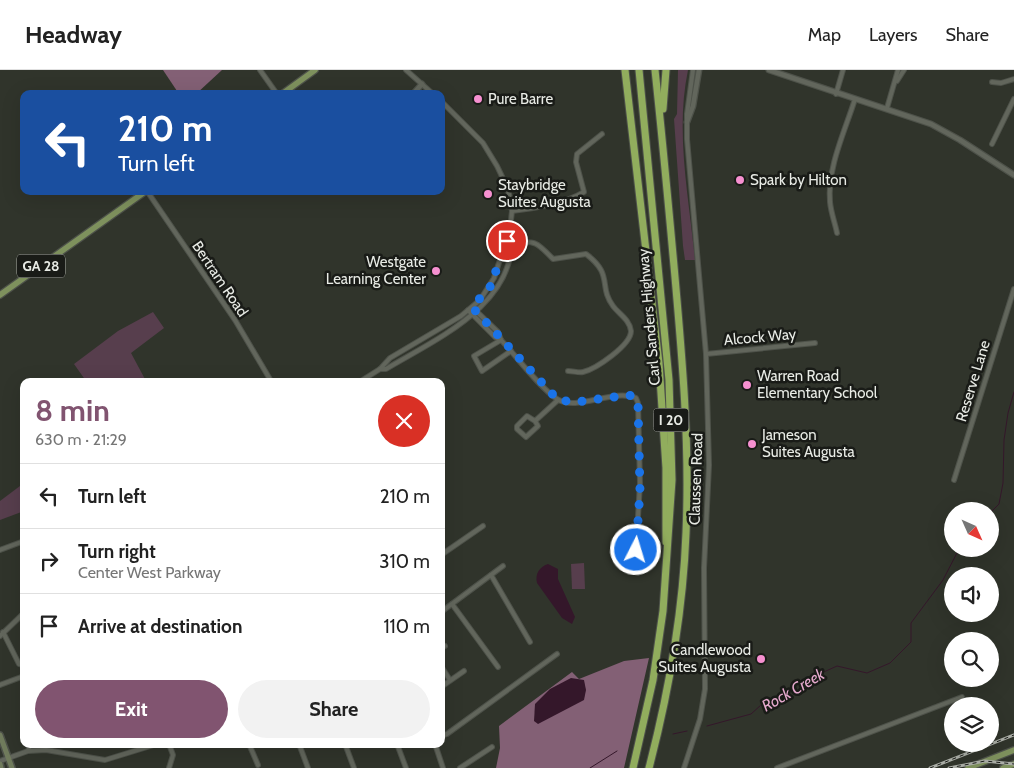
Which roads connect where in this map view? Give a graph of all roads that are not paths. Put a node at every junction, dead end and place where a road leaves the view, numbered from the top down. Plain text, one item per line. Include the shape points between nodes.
1 (260, 70) edge
2 (315, 70) edge
3 (406, 70) edge
4 (623, 70) edge
5 (639, 70) edge
6 (655, 70) edge
7 (666, 70) edge
8 (693, 70) edge
9 (699, 70) edge
10 (769, 70) edge
11 (843, 70) edge
12 (898, 70) edge
13 (904, 70) edge
14 (1014, 79) edge
15 (992, 82) dead end
16 (895, 83) junction
17 (422, 84) junction
18 (274, 90) edge
19 (288, 90) edge
20 (417, 90) edge
21 (429, 90) edge
22 (836, 94) junction
23 (855, 99) junction
24 (1014, 99) edge
25 (445, 105) edge
26 (887, 108) junction
27 (687, 122) junction
28 (602, 134) dead end
29 (992, 144) dead end
30 (662, 147) junction
31 (1014, 175) edge
32 (140, 195) edge
33 (149, 195) edge
34 (512, 211) junction
35 (510, 229) junction
36 (837, 233) dead end
37 (512, 243) junction
38 (1014, 290) edge
39 (0, 295) edge
40 (470, 308) junction
41 (474, 312) junction
42 (502, 340) junction
43 (815, 343) dead end
44 (511, 351) junction
45 (706, 354) junction
46 (380, 369) junction
47 (568, 371) dead end
48 (269, 378) edge
49 (365, 378) edge
50 (558, 400) junction
51 (534, 421) junction
52 (954, 480) dead end
53 (483, 526) dead end
54 (20, 542) edge
55 (0, 550) edge
56 (636, 550) dead end
57 (445, 552) edge
58 (503, 566) dead end
59 (667, 570) junction
60 (491, 575) junction
61 (452, 604) junction
62 (445, 609) edge
63 (20, 617) edge
64 (1, 634) edge
65 (530, 642) dead end
66 (557, 654) dead end
67 (20, 664) edge
68 (498, 667) dead end
69 (464, 671) dead end
70 (445, 672) edge
71 (20, 678) edge
72 (450, 680) junction
73 (445, 683) edge
74 (0, 685) edge
75 (944, 704) edge
76 (0, 735) edge
77 (445, 735) edge
78 (657, 738) junction
79 (492, 747) dead end
80 (29, 748) edge
81 (144, 748) edge
82 (170, 748) edge
83 (251, 748) edge
84 (300, 748) edge
85 (346, 748) edge
86 (398, 748) edge
87 (436, 748) edge
88 (46, 750) joint
89 (1014, 750) edge
90 (28, 751) junction
91 (8, 758) junction
92 (0, 763) edge
93 (1014, 764) edge
94 (258, 765) dead end
95 (985, 765) edge
96 (170, 767) edge
97 (1, 768) edge
98 (12, 768) edge
99 (176, 768) edge
100 (308, 768) edge
101 (354, 768) edge
102 (406, 768) edge
103 (443, 768) edge
104 (460, 768) edge
105 (633, 768) edge
106 (649, 768) edge
107 (653, 768) edge
108 (684, 768) edge
109 (777, 768) edge
110 (968, 768) edge
111 (1003, 768) edge

1 - 18 street
2 - 19 main road
3 - 17 street
4 - 59 highway via 660,371 666,468
5 - 59 highway, Carl Sanders Highway / I 20 via 670,404 672,480
6 - 30 highway, Carl Sanders Highway / I 20
7 - 30 highway
8 - 27 street, Claussen Road
9 - 27 street
10 - 22 street
11 - 22 street
12 - 16 street
13 - 16 street
14 - 15 street
16 - 26 street
17 - 20 street
17 - 21 street
22 - 23 street
23 - 26 street
23 - 36 street via 831,186 830,202
24 - 29 street
25 - 34 street via 490,153 508,189
26 - 31 street via 931,124
27 - 45 street, Claussen Road
28 - 34 street via 577,154 584,192 529,210
30 - 78 highway, Carl Sanders Highway / I 20 via 685,380 688,479 680,601
32 - 39 main road, GA 28
33 - 48 street, Bertram Road via 235,320
34 - 35 street
35 - 37 street
35 - 40 street via 490,287
37 - 41 street via 501,279
37 - 47 street via 532,240 553,259 586,254 599,264 612,306 629,323 631,332 628,339 610,357 583,372
38 - 52 street, Reserve Lane
40 - 41 street
40 - 46 street via 390,358
41 - 42 street
41 - 46 street via 415,352 386,369
42 - 44 street
42 - 44 street via 474,356 482,371
43 - 45 street, Alcock Way
44 - 50 street
45 - 108 street, Claussen Road via 709,465 704,568 706,670 700,719
46 - 49 street
50 - 51 street
50 - 56 street via 576,402 622,395 636,398 640,483
51 - 51 street via 538,426 526,437 517,429 527,416
53 - 57 street
54 - 55 street
58 - 60 street
59 - 105 highway, Carl Sanders Highway / I 20 via 653,680
60 - 61 street
60 - 65 street
61 - 62 street
61 - 68 street
63 - 64 street
64 - 67 street
66 - 77 street
69 - 72 street
70 - 72 street
71 - 74 street
72 - 73 street
75 - 109 street
76 - 91 main road
78 - 106 highway, Carl Sanders Highway / I 20
78 - 107 highway
79 - 104 street
80 - 90 street
81 - 88 street via 105,760
82 - 96 street via 173,755
83 - 94 street
84 - 100 street
85 - 101 street
86 - 102 street
87 - 103 street
88 - 90 street
89 - 95 main road
90 - 91 street
91 - 92 street
91 - 98 main road
92 - 97 main road
93 - 111 main road
95 - 110 main road
96 - 99 street

